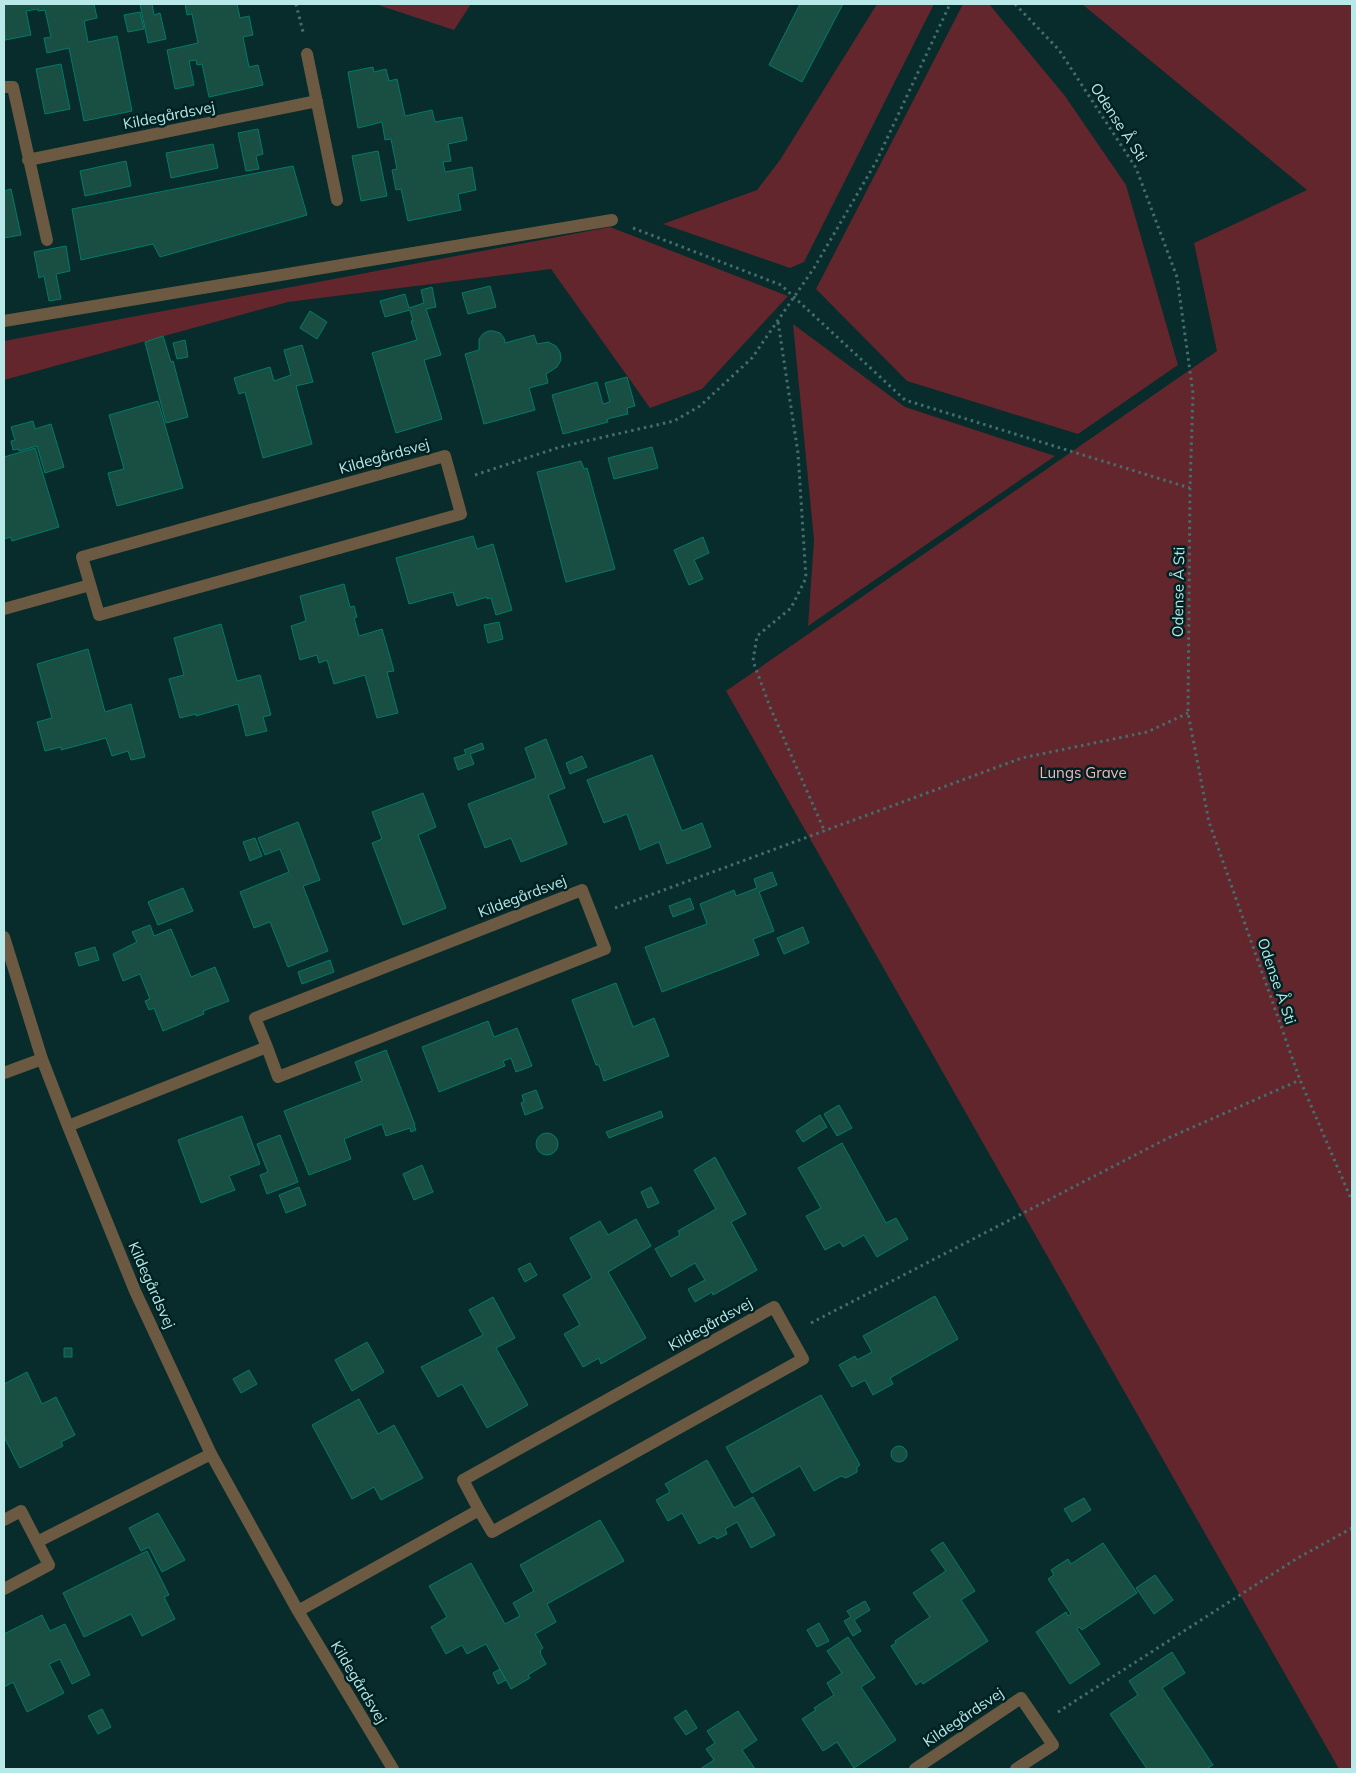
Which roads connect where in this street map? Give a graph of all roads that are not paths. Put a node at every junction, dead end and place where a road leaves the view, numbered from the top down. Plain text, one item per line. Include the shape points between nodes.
1 (307, 54) dead end
2 (4, 87) edge
3 (317, 101) junction
4 (28, 160) junction
5 (337, 200) dead end
6 (612, 220) road end
7 (47, 240) dead end
8 (4, 321) edge
9 (90, 585) junction
10 (4, 609) edge
11 (4, 937) edge
12 (267, 1048) junction
13 (42, 1059) junction
14 (4, 1073) edge
15 (68, 1126) junction
16 (211, 1454) junction
17 (479, 1510) junction
18 (4, 1520) edge
19 (37, 1542) junction
20 (4, 1589) edge
21 (298, 1611) junction
22 (393, 1769) edge
23 (915, 1769) edge
24 (1016, 1769) edge

1 - 3 street
2 - 4 street via 13,88
3 - 4 street, Kildegårdsvej
3 - 5 street
4 - 7 street
6 - 8 street
9 - 9 street, Kildegårdsvej via 99,615 461,514 445,456 82,557
9 - 10 street
11 - 13 street, Kildegårdsvej
12 - 12 street, Kildegårdsvej via 278,1077 605,949 582,890 255,1018
12 - 15 street
13 - 14 street
13 - 15 street, Kildegårdsvej
15 - 16 street, Kildegårdsvej via 135,1291
16 - 19 street
16 - 21 street, Kildegårdsvej
17 - 17 street, Kildegårdsvej via 492,1532 803,1359 774,1307 462,1480
17 - 21 street
18 - 19 street via 21,1512
19 - 20 street via 49,1565
21 - 22 street, Kildegårdsvej
23 - 24 street, Kildegårdsvej via 1021,1698 1053,1745

